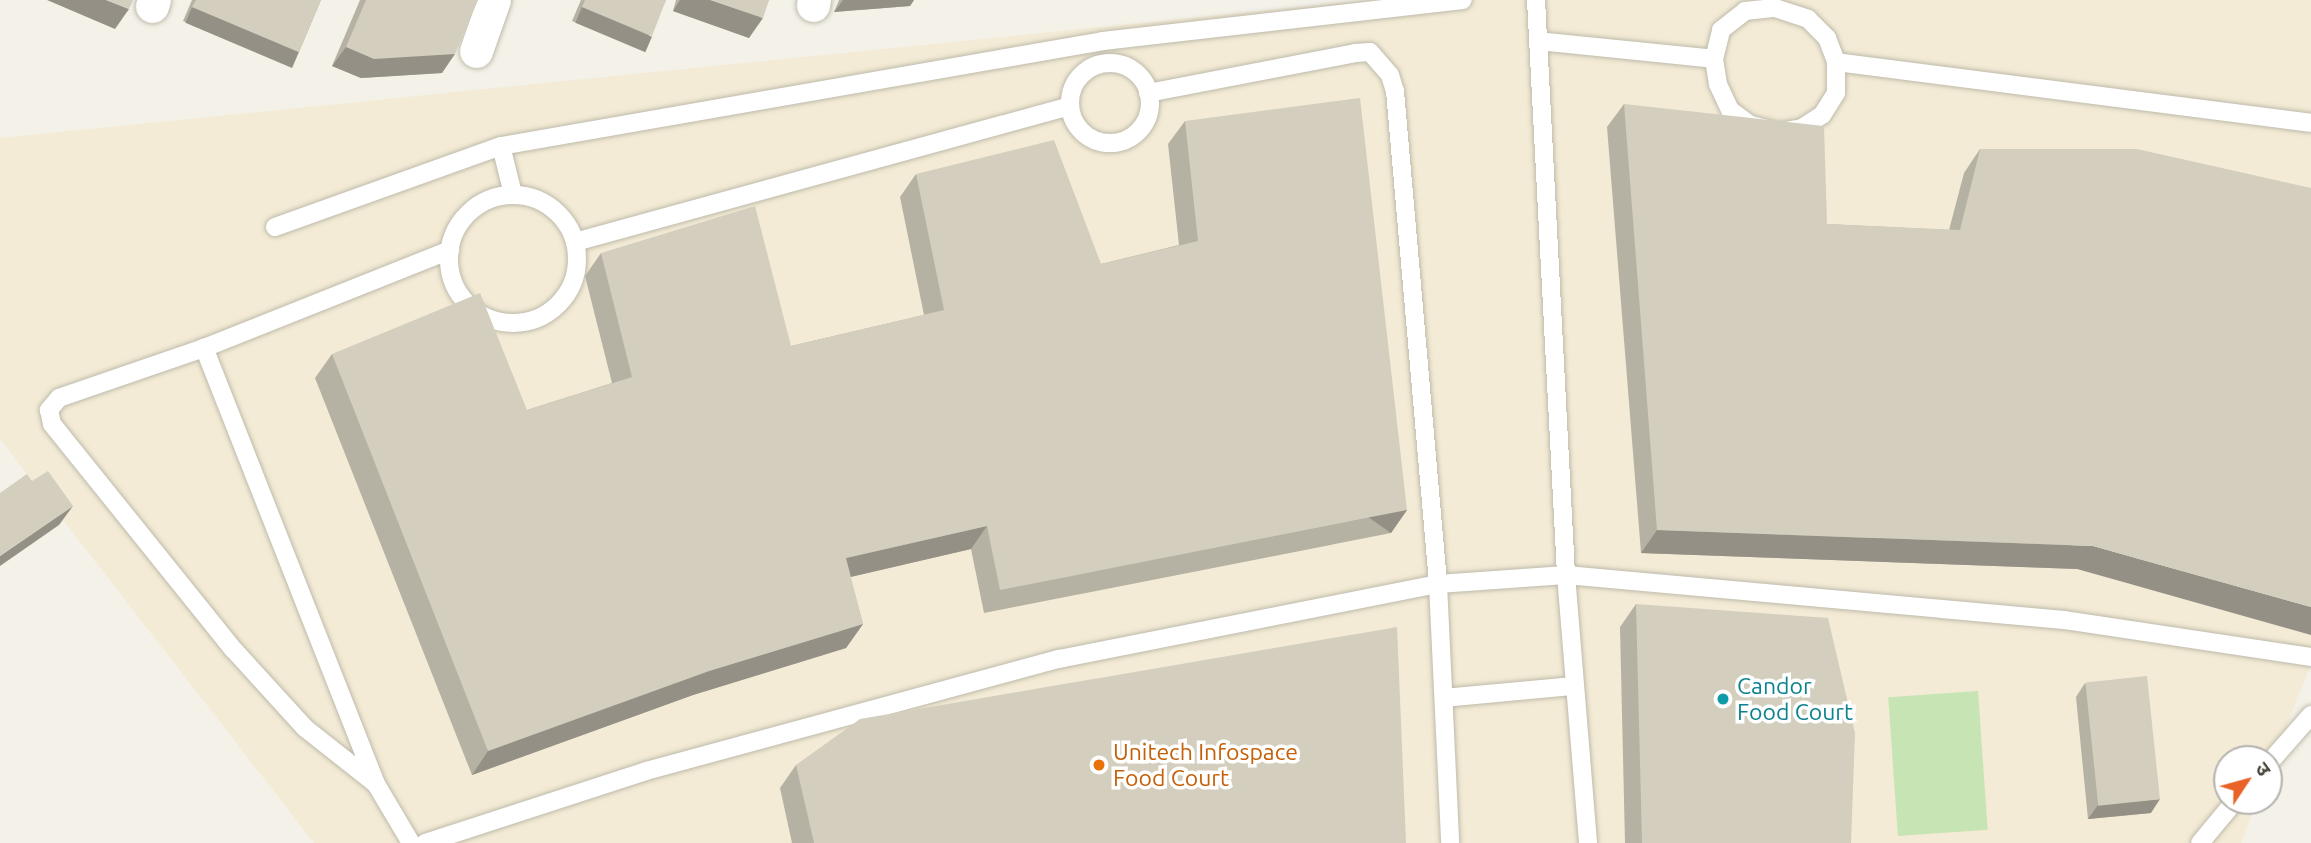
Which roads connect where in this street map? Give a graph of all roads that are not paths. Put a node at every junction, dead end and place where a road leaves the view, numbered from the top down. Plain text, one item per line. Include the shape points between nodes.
1 (494, 0) edge
2 (1463, 0) edge
3 (1536, 0) edge
4 (1103, 41) junction
5 (1538, 41) junction
6 (476, 51) dead end
7 (1714, 59) junction
8 (1836, 62) junction
9 (1107, 63) junction
10 (1148, 93) junction
11 (1070, 106) junction
12 (2311, 122) edge
13 (501, 146) junction
14 (513, 194) junction
15 (275, 227) dead end
16 (575, 242) junction
17 (450, 250) junction
18 (204, 348) junction
19 (1566, 575) junction
20 (1438, 584) junction
21 (2311, 657) edge
22 (1573, 686) junction
23 (1444, 698) junction
24 (2311, 715) edge
25 (2283, 747) edge
26 (376, 784) junction
27 (2223, 815) edge
28 (411, 843) edge
29 (425, 843) edge
30 (1450, 843) edge
31 (1588, 843) edge
32 (2200, 843) edge

1 - 6 street
2 - 4 lane
3 - 5 lane
4 - 9 lane
4 - 13 lane
5 - 7 lane
5 - 19 lane
7 - 8 lane via 1721,30 1745,11 1775,8 1808,19 1827,38
7 - 8 lane via 1718,84 1730,110 1750,125 1779,132 1802,128 1822,115 1836,93
8 - 12 lane
9 - 10 lane via 1136,72
9 - 11 lane via 1079,77
10 - 11 lane via 1149,115 1141,129 1114,143 1084,134
10 - 20 lane via 1355,53 1370,52 1390,75
11 - 16 lane
13 - 14 lane
13 - 15 lane
14 - 16 lane via 552,208
14 - 17 lane via 474,206 460,222
16 - 17 lane via 578,262 562,302 545,316 525,323 503,323 482,316 465,302 454,284
17 - 18 lane
18 - 26 lane
18 - 26 lane via 60,398 49,410 52,424 234,650 304,727
19 - 20 lane
19 - 21 lane via 2063,620
19 - 22 lane
20 - 23 lane
20 - 29 lane via 1059,659 646,771
22 - 23 lane
22 - 31 lane
23 - 30 lane
24 - 25 lane
26 - 28 lane
27 - 32 lane

